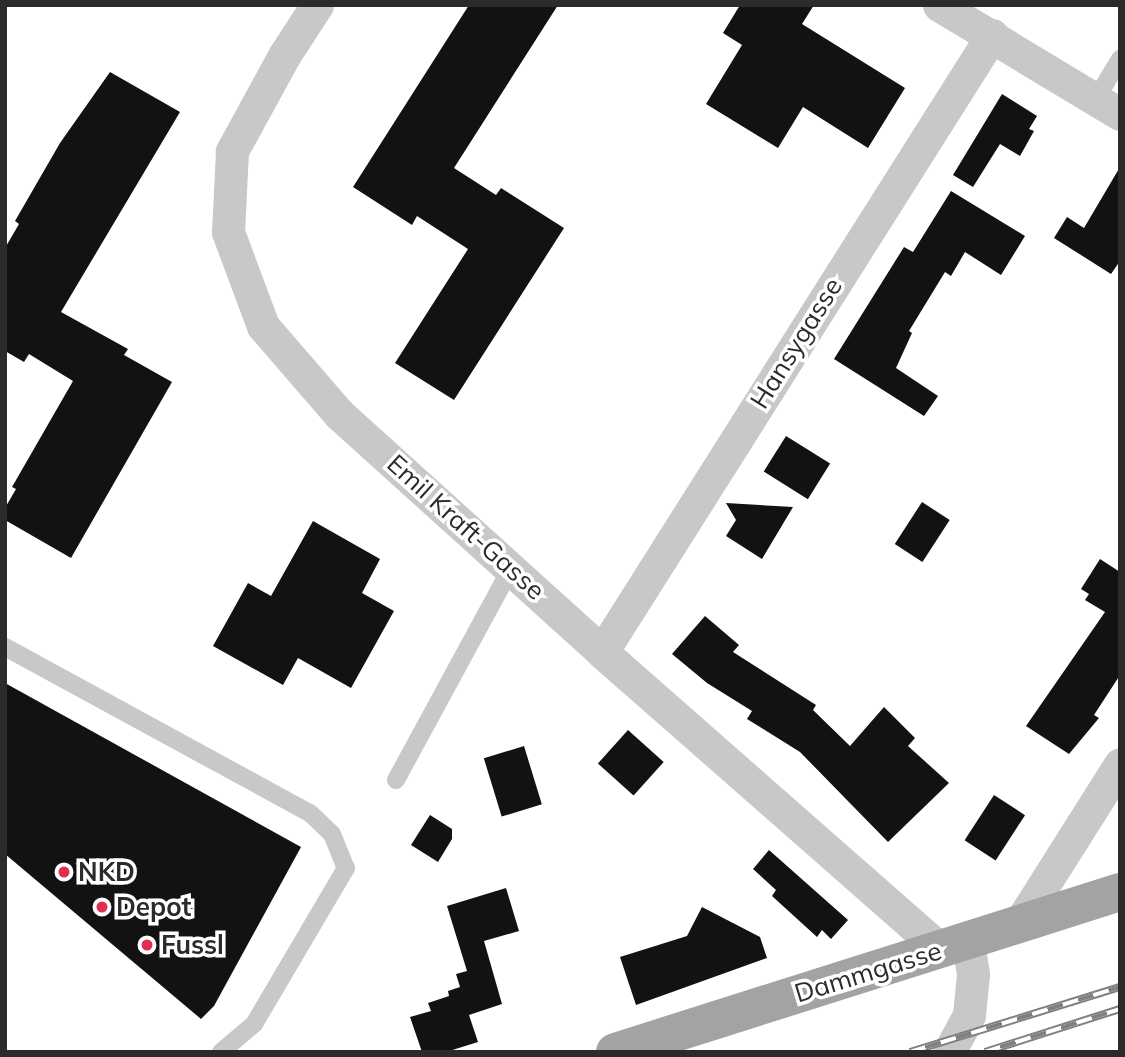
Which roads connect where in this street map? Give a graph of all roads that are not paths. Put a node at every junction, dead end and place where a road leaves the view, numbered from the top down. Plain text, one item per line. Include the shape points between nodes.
1 (317, 5) edge
2 (939, 5) edge
3 (992, 35) junction
4 (1120, 59) edge
5 (1108, 107) edge
6 (512, 566) junction
7 (5, 647) edge
8 (601, 652) junction
9 (1120, 764) edge
10 (396, 780) dead end
11 (1120, 892) edge
12 (1020, 924) junction
13 (955, 945) junction
14 (221, 1052) edge
15 (615, 1052) edge
16 (949, 1052) edge

1 - 6 street, Emil Kraft-Gasse via 232,151 228,232 263,326 338,414
2 - 3 street
3 - 5 street
3 - 8 street, Hansygasse
4 - 5 lane
6 - 8 street, Emil Kraft-Gasse
6 - 10 lane
7 - 14 lane via 310,813 332,834 346,868 254,1024
8 - 13 street, Emil Kraft-Gasse
9 - 12 street
11 - 12 main road, Dammgasse
12 - 13 main road, Dammgasse
13 - 15 main road, Dammgasse
13 - 16 street via 973,974 969,1015

